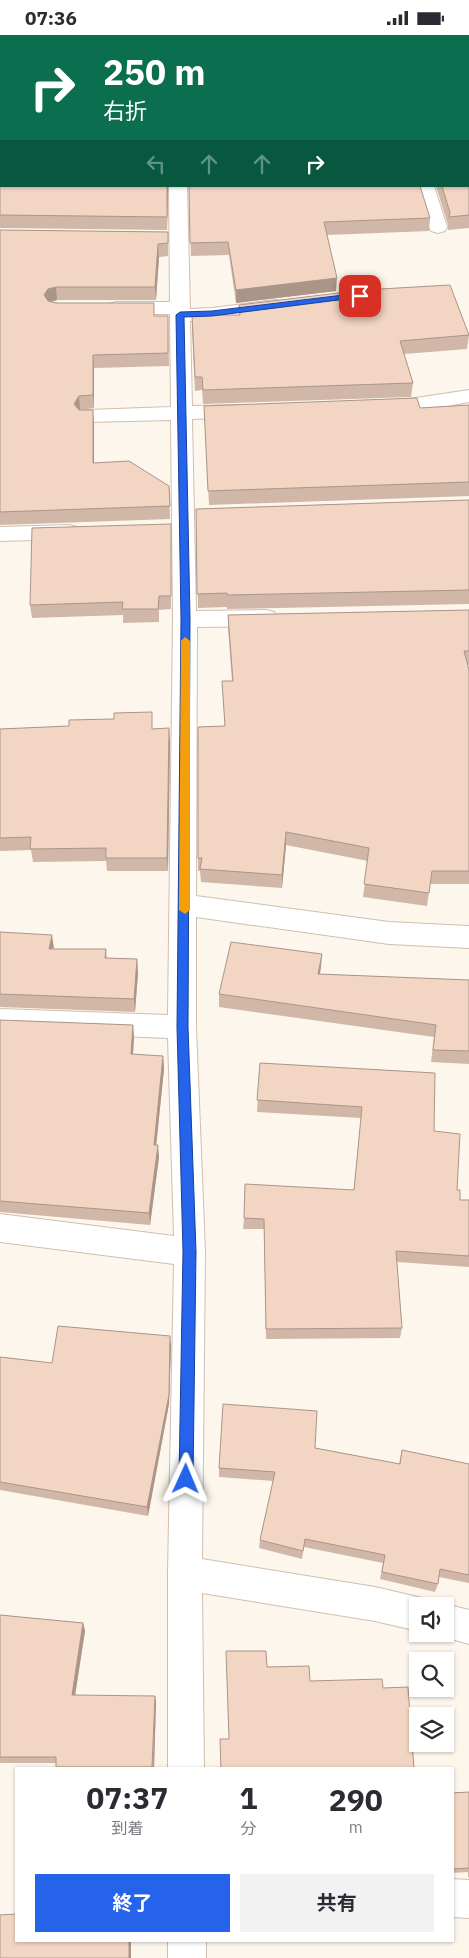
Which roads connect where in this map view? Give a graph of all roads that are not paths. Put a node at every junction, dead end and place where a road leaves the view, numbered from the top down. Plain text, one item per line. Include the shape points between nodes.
1 (180, 35) edge
2 (189, 35) edge
3 (178, 187) edge
4 (425, 187) edge
5 (438, 227) dead end
6 (159, 237) edge
7 (179, 238) junction
8 (291, 304) edge
9 (95, 308) edge
10 (180, 311) junction
11 (469, 396) edge
12 (360, 407) edge
13 (260, 411) edge
14 (181, 414) junction
15 (87, 416) edge
16 (87, 531) edge
17 (0, 534) edge
18 (283, 618) edge
19 (186, 619) junction
20 (185, 905) junction
21 (469, 937) edge
22 (0, 1020) edge
23 (182, 1027) junction
24 (0, 1228) edge
25 (190, 1252) junction
26 (185, 1573) junction
27 (409, 1612) edge
28 (454, 1623) edge
29 (469, 1627) edge
30 (186, 1767) edge
31 (454, 1898) edge
32 (469, 1899) edge
33 (187, 1942) edge
34 (187, 1958) edge

1 - 2 street
3 - 7 street
4 - 5 street
6 - 7 street
7 - 10 street
8 - 10 street via 212,314
9 - 10 street
10 - 14 street
11 - 12 street via 409,405
13 - 14 street
14 - 15 street
14 - 19 street
16 - 17 street
18 - 19 street
19 - 20 street
20 - 21 street via 389,933
20 - 23 street
22 - 23 street
23 - 25 street
24 - 25 street
25 - 26 street
26 - 27 street
26 - 30 street
28 - 29 street
31 - 32 street
33 - 34 street

